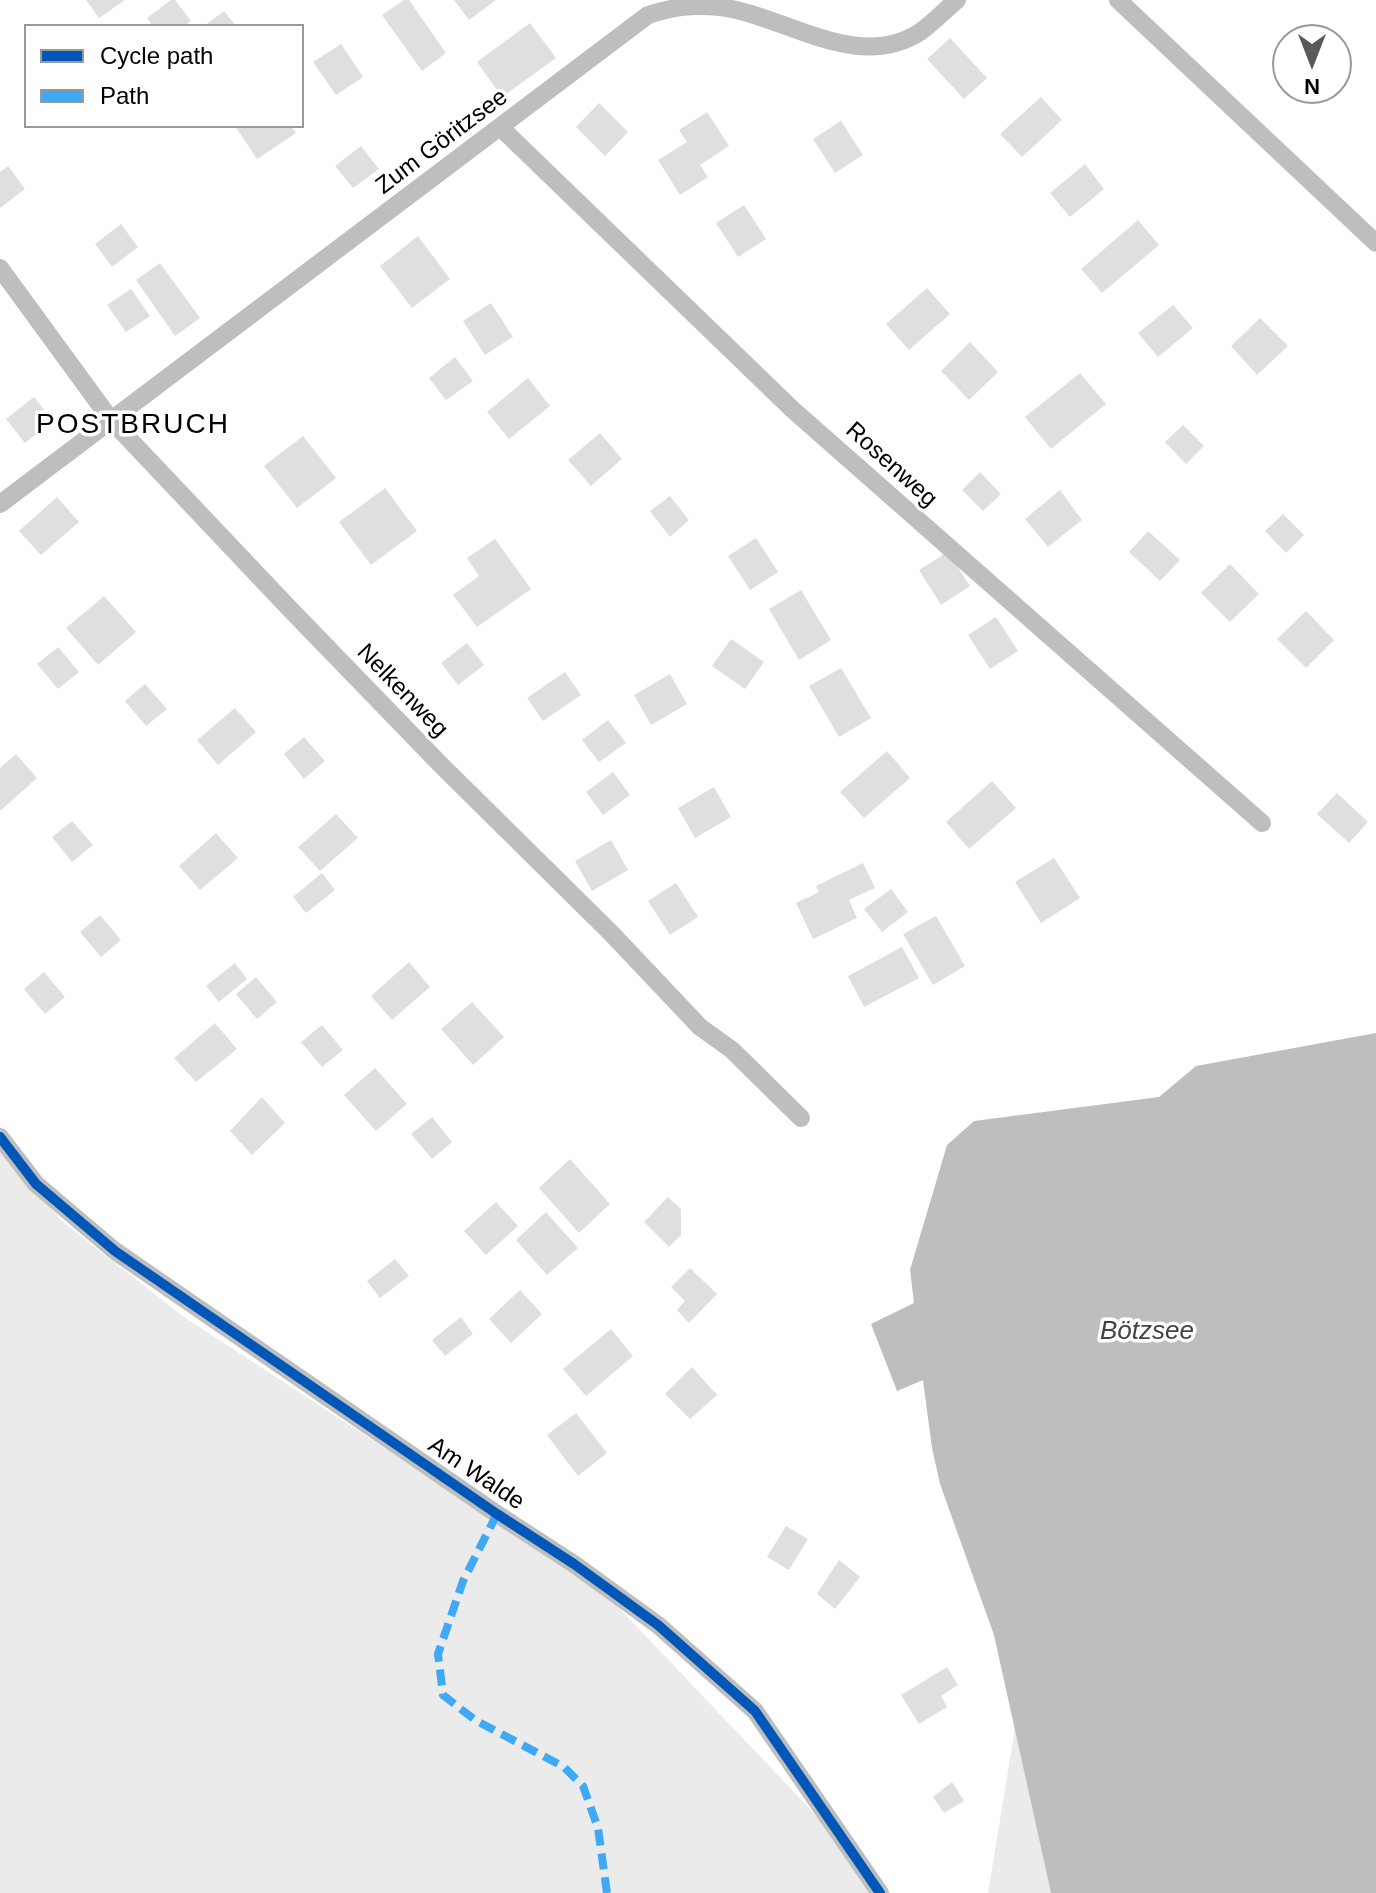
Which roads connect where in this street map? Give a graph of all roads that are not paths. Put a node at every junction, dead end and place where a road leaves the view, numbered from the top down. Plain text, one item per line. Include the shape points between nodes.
1 (957, 0) edge
2 (1118, 0) edge
3 (501, 128) junction
4 (1376, 243) edge
5 (0, 268) edge
6 (111, 420) junction
7 (0, 504) edge
8 (1262, 823) dead end
9 (801, 1118) dead end
10 (0, 1137) edge
11 (880, 1893) edge

1 - 3 lane, Zum Göritzsee via 919,33 883,46 850,45 722,8 679,5 648,15
2 - 4 lane
3 - 6 lane, Zum Göritzsee
3 - 8 lane, Rosenweg via 792,409
5 - 6 lane, Nelkenweg
6 - 7 lane, Zum Göritzsee
6 - 9 lane, Nelkenweg via 441,765 700,1027 732,1050
10 - 11 lane, Am Walde via 36,1184 115,1251 658,1625 755,1711

